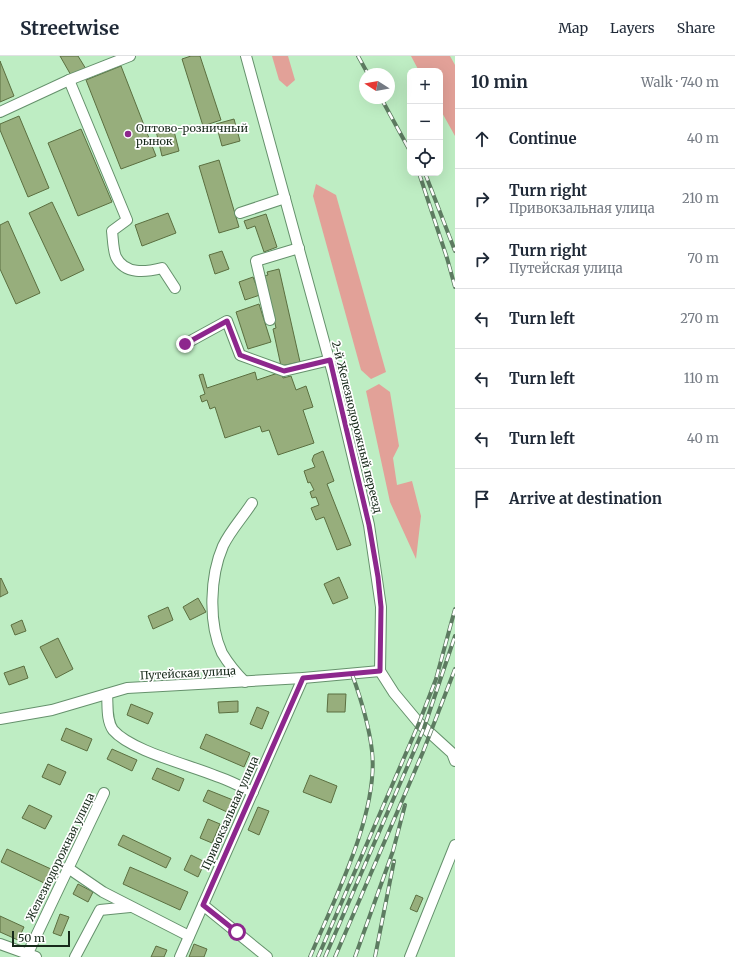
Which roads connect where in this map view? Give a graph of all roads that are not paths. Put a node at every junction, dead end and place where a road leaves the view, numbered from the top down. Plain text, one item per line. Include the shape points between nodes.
1 (130, 56) edge
2 (246, 56) edge
3 (69, 80) junction
4 (0, 112) edge
5 (285, 198) junction
6 (240, 213) dead end
7 (299, 248) junction
8 (175, 288) dead end
9 (270, 320) dead end
10 (185, 344) dead end
11 (330, 360) junction
12 (252, 503) dead end
13 (380, 671) junction
14 (303, 678) junction
15 (245, 682) junction
16 (107, 694) junction
17 (0, 719) edge
18 (455, 761) edge
19 (253, 792) junction
20 (104, 793) dead end
21 (455, 845) edge
22 (68, 868) junction
23 (203, 905) junction
24 (130, 907) junction
25 (189, 936) junction
26 (1, 948) edge
27 (32, 955) edge
28 (75, 957) edge
29 (180, 957) edge
30 (267, 957) edge
31 (410, 957) edge

1 - 3 street
2 - 5 street, 2-й Железнодорожный переезд
3 - 4 street
3 - 8 street via 127,220 112,231 116,257 128,269 145,273 162,268
5 - 6 street
5 - 7 street, 2-й Железнодорожный переезд
7 - 9 street via 256,261
7 - 11 street, 2-й Железнодорожный переезд
10 - 11 street via 227,321 240,355 284,371
11 - 13 street, 2-й Железнодорожный переезд via 369,525 381,607
12 - 15 street via 224,545 215,574 212,601 222,653
13 - 14 street, Путейская улица
13 - 18 street via 394,693 419,723 452,753
14 - 15 street, Путейская улица
14 - 19 street, Привокзальная улица
15 - 16 street, Путейская улица via 127,688
16 - 17 street, Путейская улица via 52,710
16 - 19 street via 108,718 113,729 122,737 141,748
19 - 23 street, Привокзальная улица
20 - 22 street, Железнодорожная улица
21 - 31 street
22 - 24 street
22 - 27 street, Железнодорожная улица
23 - 25 street, Привокзальная улица
23 - 30 street
24 - 25 street
24 - 28 street via 100,910
25 - 29 street, Привокзальная улица
26 - 27 street, Железнодорожная улица

